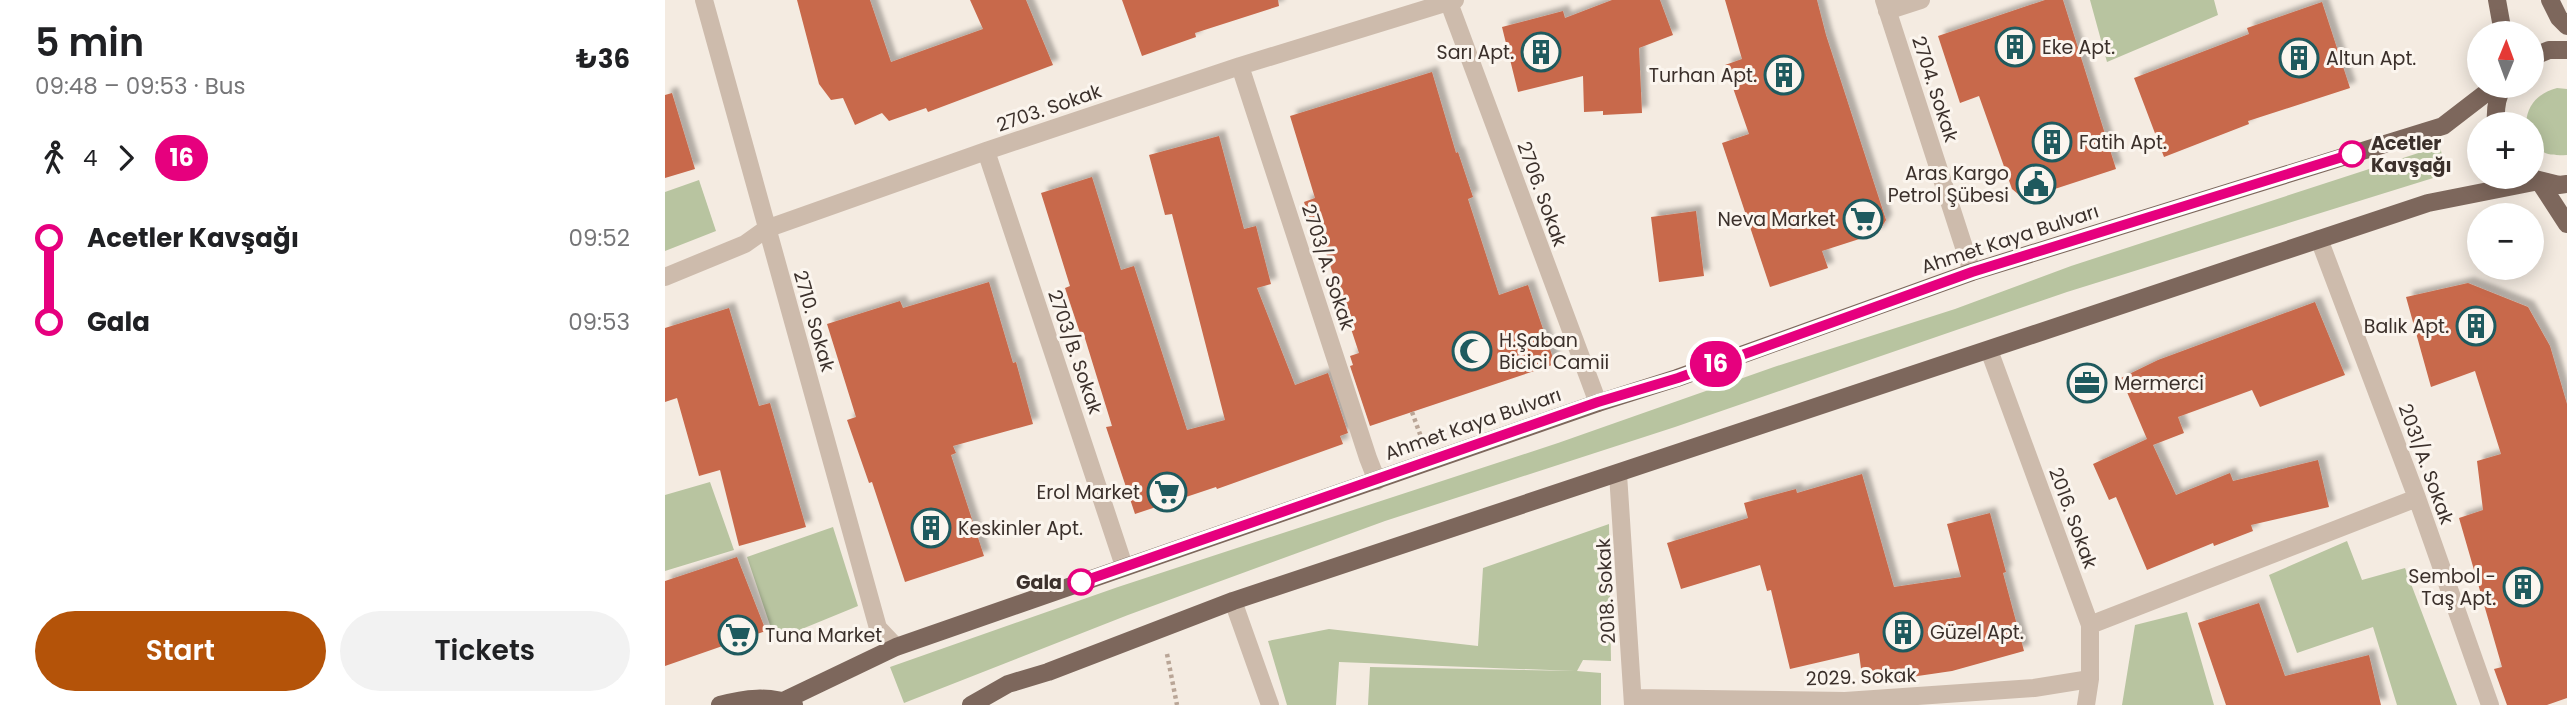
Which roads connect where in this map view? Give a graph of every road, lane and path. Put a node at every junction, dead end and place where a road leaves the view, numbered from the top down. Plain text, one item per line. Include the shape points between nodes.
1 (704, 0) edge
2 (1921, 0) edge
3 (2497, 0) edge
4 (2550, 0) edge
5 (1451, 1) edge
6 (1885, 6) edge
7 (2501, 21) edge
8 (2567, 26) edge
9 (2567, 50) edge
10 (2545, 52) edge
11 (1240, 66) junction
12 (2479, 98) edge
13 (986, 151) junction
14 (2544, 180) edge
15 (2567, 184) edge
16 (2490, 189) edge
17 (2542, 189) edge
18 (2567, 224) edge
19 (767, 229) junction
20 (2319, 239) junction
21 (1972, 272) junction
22 (665, 277) edge
23 (1989, 350) junction
24 (1598, 402) junction
25 (1412, 412) dead end
26 (1420, 437) dead end
27 (1618, 474) junction
28 (1377, 481) junction
29 (2417, 498) junction
30 (1124, 566) junction
31 (1233, 601) junction
32 (2090, 625) junction
33 (896, 647) junction
34 (1167, 653) dead end
35 (2090, 679) junction
36 (1633, 701) edge
37 (788, 703) edge
38 (720, 705) edge
39 (971, 705) edge
40 (1177, 705) edge
41 (1269, 705) edge
42 (2086, 705) edge
43 (2490, 705) edge

1 - 19 street, 2710. Sokak
2 - 6 street
3 - 7 main road
4 - 8 main road
5 - 11 street, 2703. Sokak
5 - 24 street, 2706. Sokak
6 - 21 street, 2704. Sokak
9 - 10 main road
11 - 13 street, 2703. Sokak
11 - 28 street, 2703/A. Sokak
12 - 21 main road, Ahmet Kaya Bulvarı via 2443,126
13 - 19 street, 2703. Sokak
13 - 30 street, 2703/B. Sokak
14 - 15 main road
16 - 20 main road via 2428,203
17 - 18 main road
19 - 22 street, 2703. Sokak via 745,244
19 - 33 street, 2710. Sokak via 878,628
20 - 23 main road
20 - 29 street, 2031/A. Sokak
21 - 24 main road, Ahmet Kaya Bulvarı via 1678,378
23 - 27 main road
23 - 32 street, 2016. Sokak
24 - 28 main road, Ahmet Kaya Bulvarı
25 - 26 path
27 - 31 main road
27 - 36 street, 2018. Sokak
28 - 30 main road, Ahmet Kaya Bulvarı
29 - 32 street
29 - 43 street, 2031/A. Sokak
30 - 33 main road, Ahmet Kaya Bulvarı
31 - 39 main road via 1008,684
31 - 41 street
32 - 35 street, 2016. Sokak
33 - 37 main road, Ahmet Kaya Bulvarı
34 - 40 path
35 - 36 street, 2029. Sokak via 2034,688 1845,701
35 - 42 street, 2016. Sokak
37 - 38 main road via 752,698

